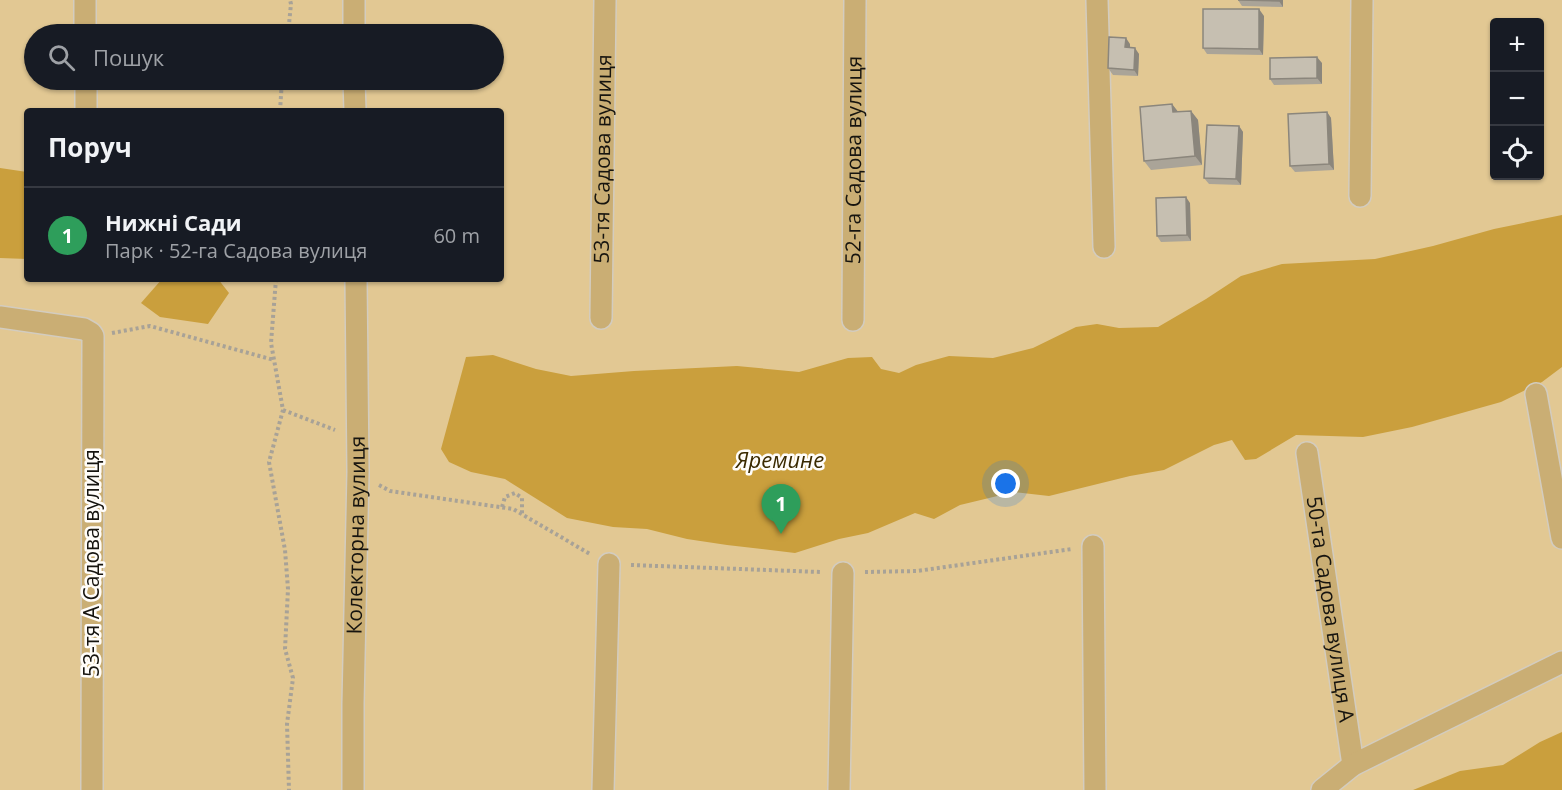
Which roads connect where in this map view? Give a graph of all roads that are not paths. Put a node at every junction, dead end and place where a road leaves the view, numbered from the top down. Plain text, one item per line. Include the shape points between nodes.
1 (85, 0) edge
2 (354, 0) edge
3 (605, 0) edge
4 (855, 0) edge
5 (1097, 0) edge
6 (1362, 0) edge
7 (85, 24) edge
8 (354, 24) edge
9 (86, 90) edge
10 (354, 90) edge
11 (86, 108) edge
12 (355, 108) edge
13 (1360, 196) dead end
14 (1104, 247) dead end
15 (356, 282) edge
16 (0, 317) edge
17 (601, 318) dead end
18 (853, 320) dead end
19 (1536, 394) dead end
20 (1307, 453) dead end
21 (1562, 538) edge
22 (1093, 546) road end
23 (609, 564) road end
24 (843, 573) road end
25 (1562, 662) edge
26 (1353, 765) junction
27 (92, 790) edge
28 (353, 790) edge
29 (603, 790) edge
30 (839, 790) edge
31 (1095, 790) edge
32 (1322, 790) edge

1 - 7 street
2 - 8 street
3 - 17 street, 53-тя Садова вулиця
4 - 18 street, 52-га Садова вулиця
5 - 14 street
6 - 13 street
9 - 11 street
10 - 12 street
15 - 28 street, Колекторна вулиця via 358,472
16 - 27 street, 53-тя А Садова вулиця via 84,329 93,336
19 - 21 street
20 - 26 street, 50-та Садова вулиця А
22 - 31 street
23 - 29 street
24 - 30 street
25 - 26 street
26 - 32 street

